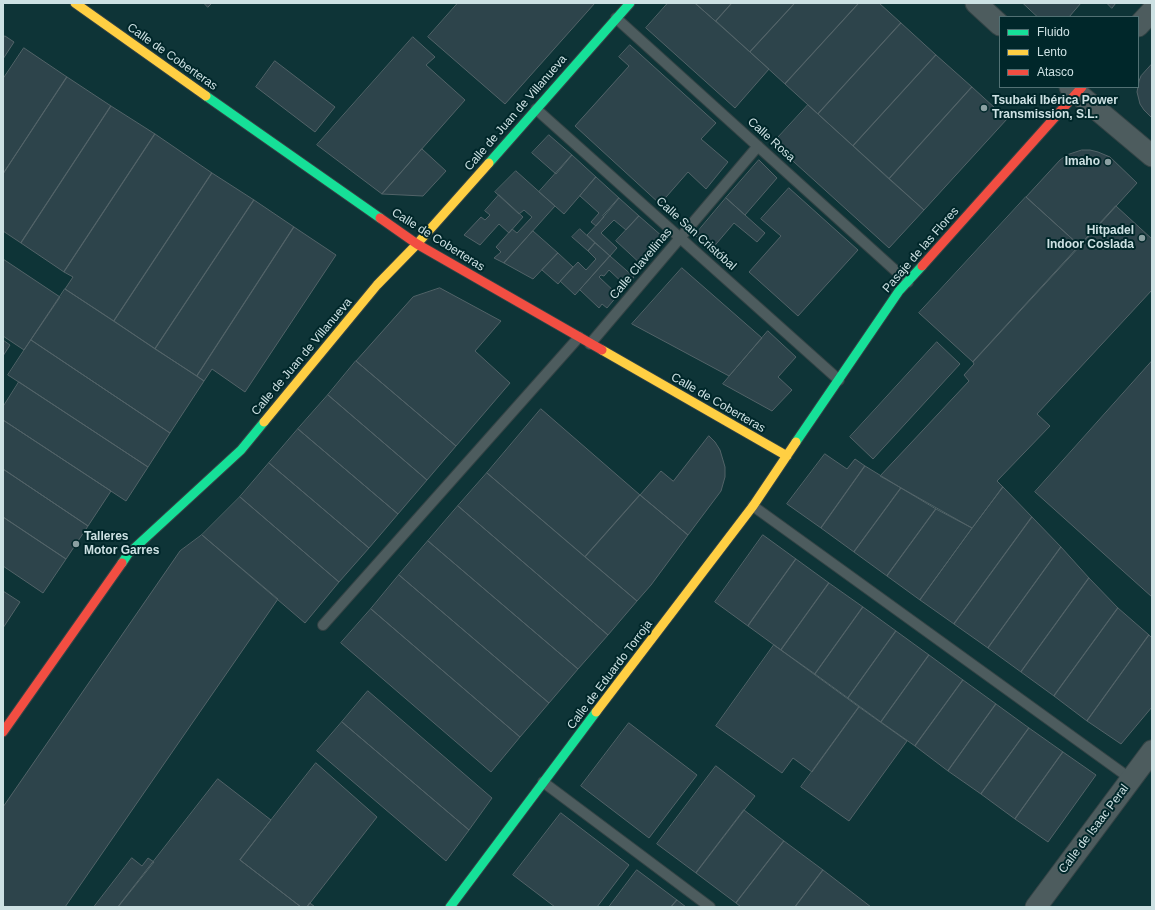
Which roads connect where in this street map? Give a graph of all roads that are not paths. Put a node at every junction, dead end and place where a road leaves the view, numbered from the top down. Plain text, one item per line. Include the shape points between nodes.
1 (75, 3) edge
2 (630, 3) edge
3 (976, 3) edge
4 (1152, 11) edge
5 (616, 18) junction
6 (999, 24) edge
7 (1139, 25) edge
8 (1076, 89) edge
9 (536, 109) junction
10 (758, 146) junction
11 (1152, 156) edge
12 (680, 238) junction
13 (416, 244) junction
14 (908, 282) junction
15 (579, 337) junction
16 (590, 344) junction
17 (838, 380) junction
18 (787, 456) junction
19 (753, 506) junction
20 (323, 625) dead end
21 (3, 732) edge
22 (1152, 751) edge
23 (1131, 779) junction
24 (543, 782) junction
25 (450, 907) edge
26 (710, 907) edge
27 (1036, 907) edge

1 - 13 street, Calle de Coberteras
2 - 5 street, Calle de Juan de Villanueva
3 - 6 street
4 - 7 street
5 - 9 street, Calle de Juan de Villanueva
5 - 10 lane, Calle Rosa
8 - 11 street
8 - 14 street, Pasaje de las Flores
9 - 12 lane, Calle San Cristóbal
9 - 13 street, Calle de Juan de Villanueva
10 - 12 lane, Calle Clavellinas
10 - 14 lane, Calle Rosa
12 - 16 lane, Calle Clavellinas
12 - 17 lane, Calle San Cristóbal
13 - 15 street, Calle de Coberteras
13 - 21 street, Calle de Juan de Villanueva via 377,286 241,450 128,554
14 - 17 street, Pasaje de las Flores via 899,291
15 - 16 street, Calle de Coberteras
15 - 20 lane
16 - 18 street, Calle de Coberteras
17 - 18 street, Pasaje de las Flores
18 - 19 street, Calle de Eduardo Torroja
19 - 23 lane
19 - 24 street, Calle de Eduardo Torroja
22 - 23 street, Calle de Isaac Peral
23 - 27 street, Calle de Isaac Peral
24 - 25 street, Calle de Eduardo Torroja
24 - 26 lane

